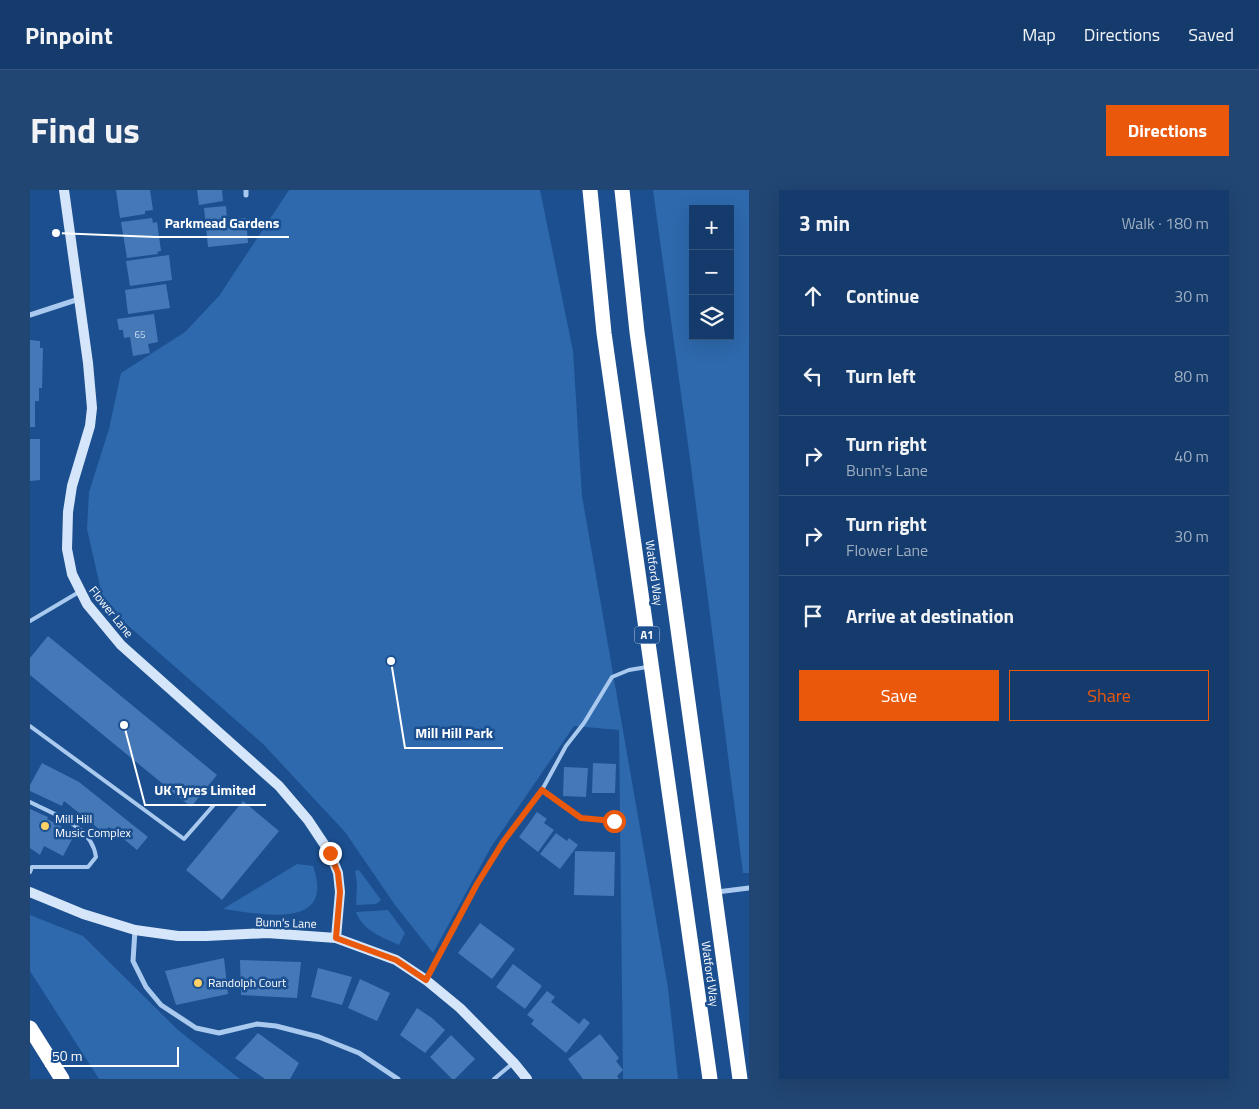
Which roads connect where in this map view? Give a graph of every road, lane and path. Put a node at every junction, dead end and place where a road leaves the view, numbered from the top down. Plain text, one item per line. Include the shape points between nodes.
1 (64, 190) edge
2 (590, 190) edge
3 (622, 190) edge
4 (79, 300) junction
5 (30, 315) edge
6 (79, 592) junction
7 (30, 621) edge
8 (651, 666) junction
9 (30, 726) edge
10 (542, 790) junction
11 (30, 802) edge
12 (213, 806) dead end
13 (614, 821) dead end
14 (31, 869) edge
15 (749, 888) edge
16 (30, 892) edge
17 (714, 893) junction
18 (135, 930) junction
19 (336, 938) junction
20 (426, 980) junction
21 (30, 1028) edge
22 (514, 1063) junction
23 (62, 1079) edge
24 (398, 1079) edge
25 (494, 1079) edge
26 (527, 1079) edge
27 (710, 1079) edge
28 (740, 1079) edge

1 - 4 street, Flower Lane
2 - 8 highway, Watford Way / A1 via 604,333
3 - 17 highway, Watford Way / A1 via 638,342
4 - 5 street
4 - 6 street, Flower Lane via 92,408 85,446 72,486 66,532 69,564
6 - 7 lane
6 - 19 street, Flower Lane via 121,645 279,786 308,820 330,853 338,873 340,892
8 - 10 lane via 612,677 566,746
8 - 27 highway, Watford Way / A1
9 - 12 lane via 184,839
10 - 13 lane via 581,818
10 - 20 lane via 503,842 477,884
11 - 14 lane via 86,834 95,847 96,857 88,866
15 - 17 street
16 - 18 street, Bunn's Lane
17 - 28 highway, Watford Way / A1
18 - 19 street, Bunn's Lane via 178,936 267,933
18 - 24 street via 133,961 146,987 161,1005 196,1028 219,1033 257,1024 276,1026 319,1037 359,1053
19 - 20 street, Bunn's Lane via 396,960
20 - 22 street, Bunn's Lane via 460,1008
21 - 23 highway
22 - 25 lane
22 - 26 street, Bunn's Lane

